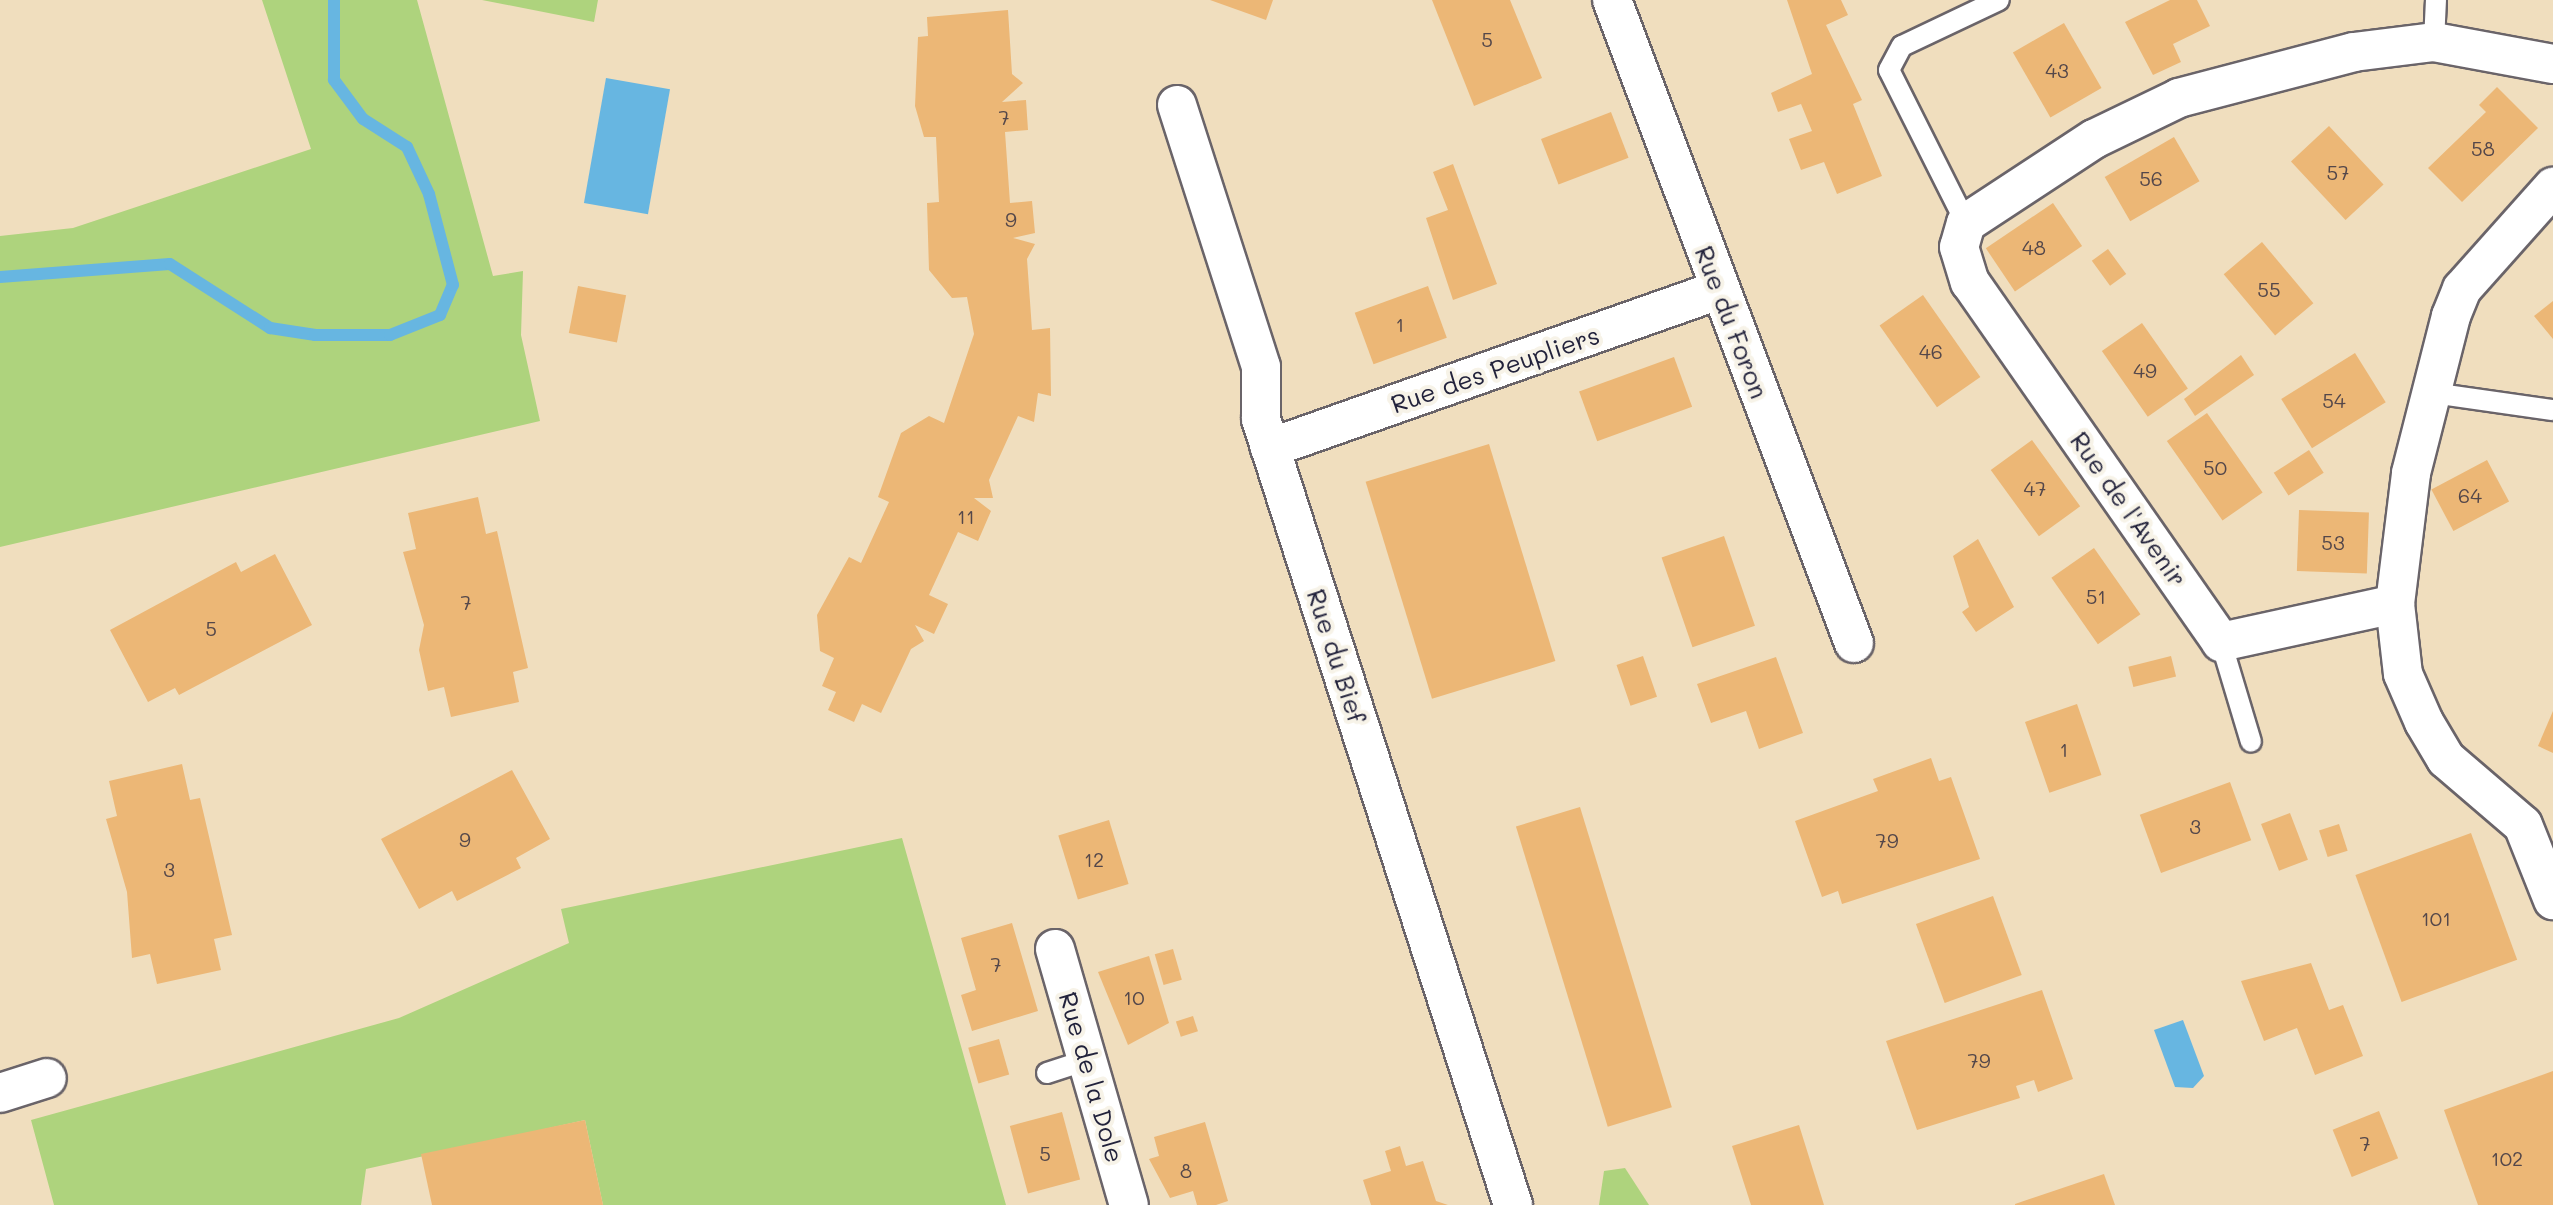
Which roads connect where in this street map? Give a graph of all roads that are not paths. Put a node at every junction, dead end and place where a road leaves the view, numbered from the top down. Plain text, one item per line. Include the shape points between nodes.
1 (1612, 0) edge
2 (1999, 0) edge
3 (2436, 0) edge
4 (2434, 42) junction
5 (2553, 64) edge
6 (1176, 105) dead end
7 (2553, 187) edge
8 (1966, 223) junction
9 (1719, 290) junction
10 (2433, 393) junction
11 (2553, 410) edge
12 (1270, 448) junction
13 (2395, 604) junction
14 (2221, 642) junction
15 (1854, 643) dead end
16 (2252, 742) dead end
17 (2538, 821) edge
18 (2553, 900) edge
19 (1055, 949) dead end
20 (1087, 1060) junction
21 (1047, 1074) dead end
22 (47, 1078) dead end
23 (0, 1093) edge
24 (1129, 1205) edge
25 (1513, 1205) edge

1 - 9 street, Rue du Foron
2 - 8 lane, Rue de l'Avenir via 1902,46 1889,70
3 - 4 lane
4 - 5 street
4 - 8 street via 2354,52 2143,111
6 - 12 street, Rue du Bief via 1261,367
7 - 10 street via 2462,288
8 - 14 street, Rue de l'Avenir via 1959,246 1970,282
9 - 12 street, Rue des Peupliers
9 - 15 street, Rue du Foron
10 - 11 lane
10 - 13 street
12 - 25 street, Rue du Bief
13 - 14 street
13 - 17 street via 2403,674 2446,759
14 - 16 lane
17 - 18 street
19 - 20 street, Rue de la Dole
20 - 21 lane
20 - 24 street, Rue de la Dole
22 - 23 street

